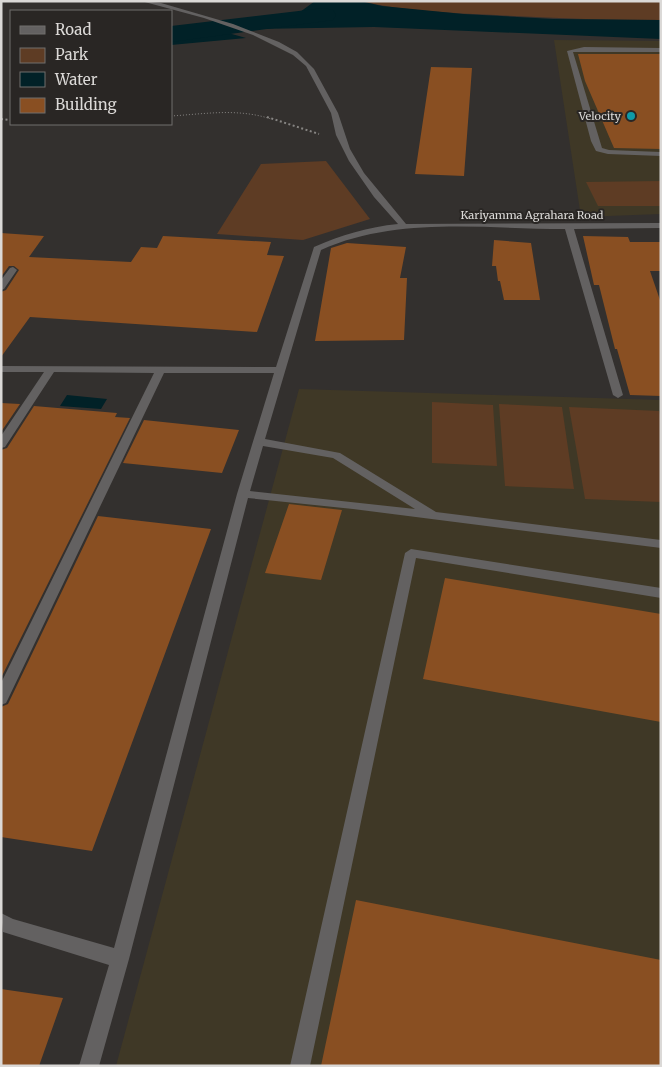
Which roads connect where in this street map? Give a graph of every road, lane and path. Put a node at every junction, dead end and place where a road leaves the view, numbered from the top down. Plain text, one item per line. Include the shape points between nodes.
1 (143, 1) edge
2 (661, 50) edge
3 (172, 116) edge
4 (343, 142) junction
5 (661, 154) edge
6 (661, 225) edge
7 (404, 226) junction
8 (569, 226) junction
9 (13, 270) dead end
10 (1, 287) edge
11 (1, 369) edge
12 (51, 369) junction
13 (160, 370) junction
14 (282, 370) junction
15 (618, 395) dead end
16 (260, 442) junction
17 (1, 445) edge
18 (244, 494) junction
19 (436, 515) junction
20 (661, 544) edge
21 (661, 593) edge
22 (1, 699) edge
23 (1, 921) edge
24 (120, 960) junction
25 (89, 1066) edge
26 (300, 1066) edge

1 - 4 street via 201,14 259,36 300,57 310,67 336,117
2 - 5 street via 575,49 570,51 570,55 599,149
3 - 4 path via 231,112 256,114
4 - 7 street via 387,209
6 - 8 street, Kariyamma Agrahara Road
7 - 8 street, Kariyamma Agrahara Road
7 - 14 street, Kariyamma Agrahara Road via 358,232 337,238 317,249
8 - 15 street
9 - 10 street
11 - 12 street
12 - 13 street
12 - 17 street
13 - 14 street
13 - 22 street
14 - 16 street
16 - 18 street
16 - 19 street via 336,455
18 - 19 street
18 - 24 street
19 - 20 street
21 - 26 street via 412,552
23 - 24 street
24 - 25 street

